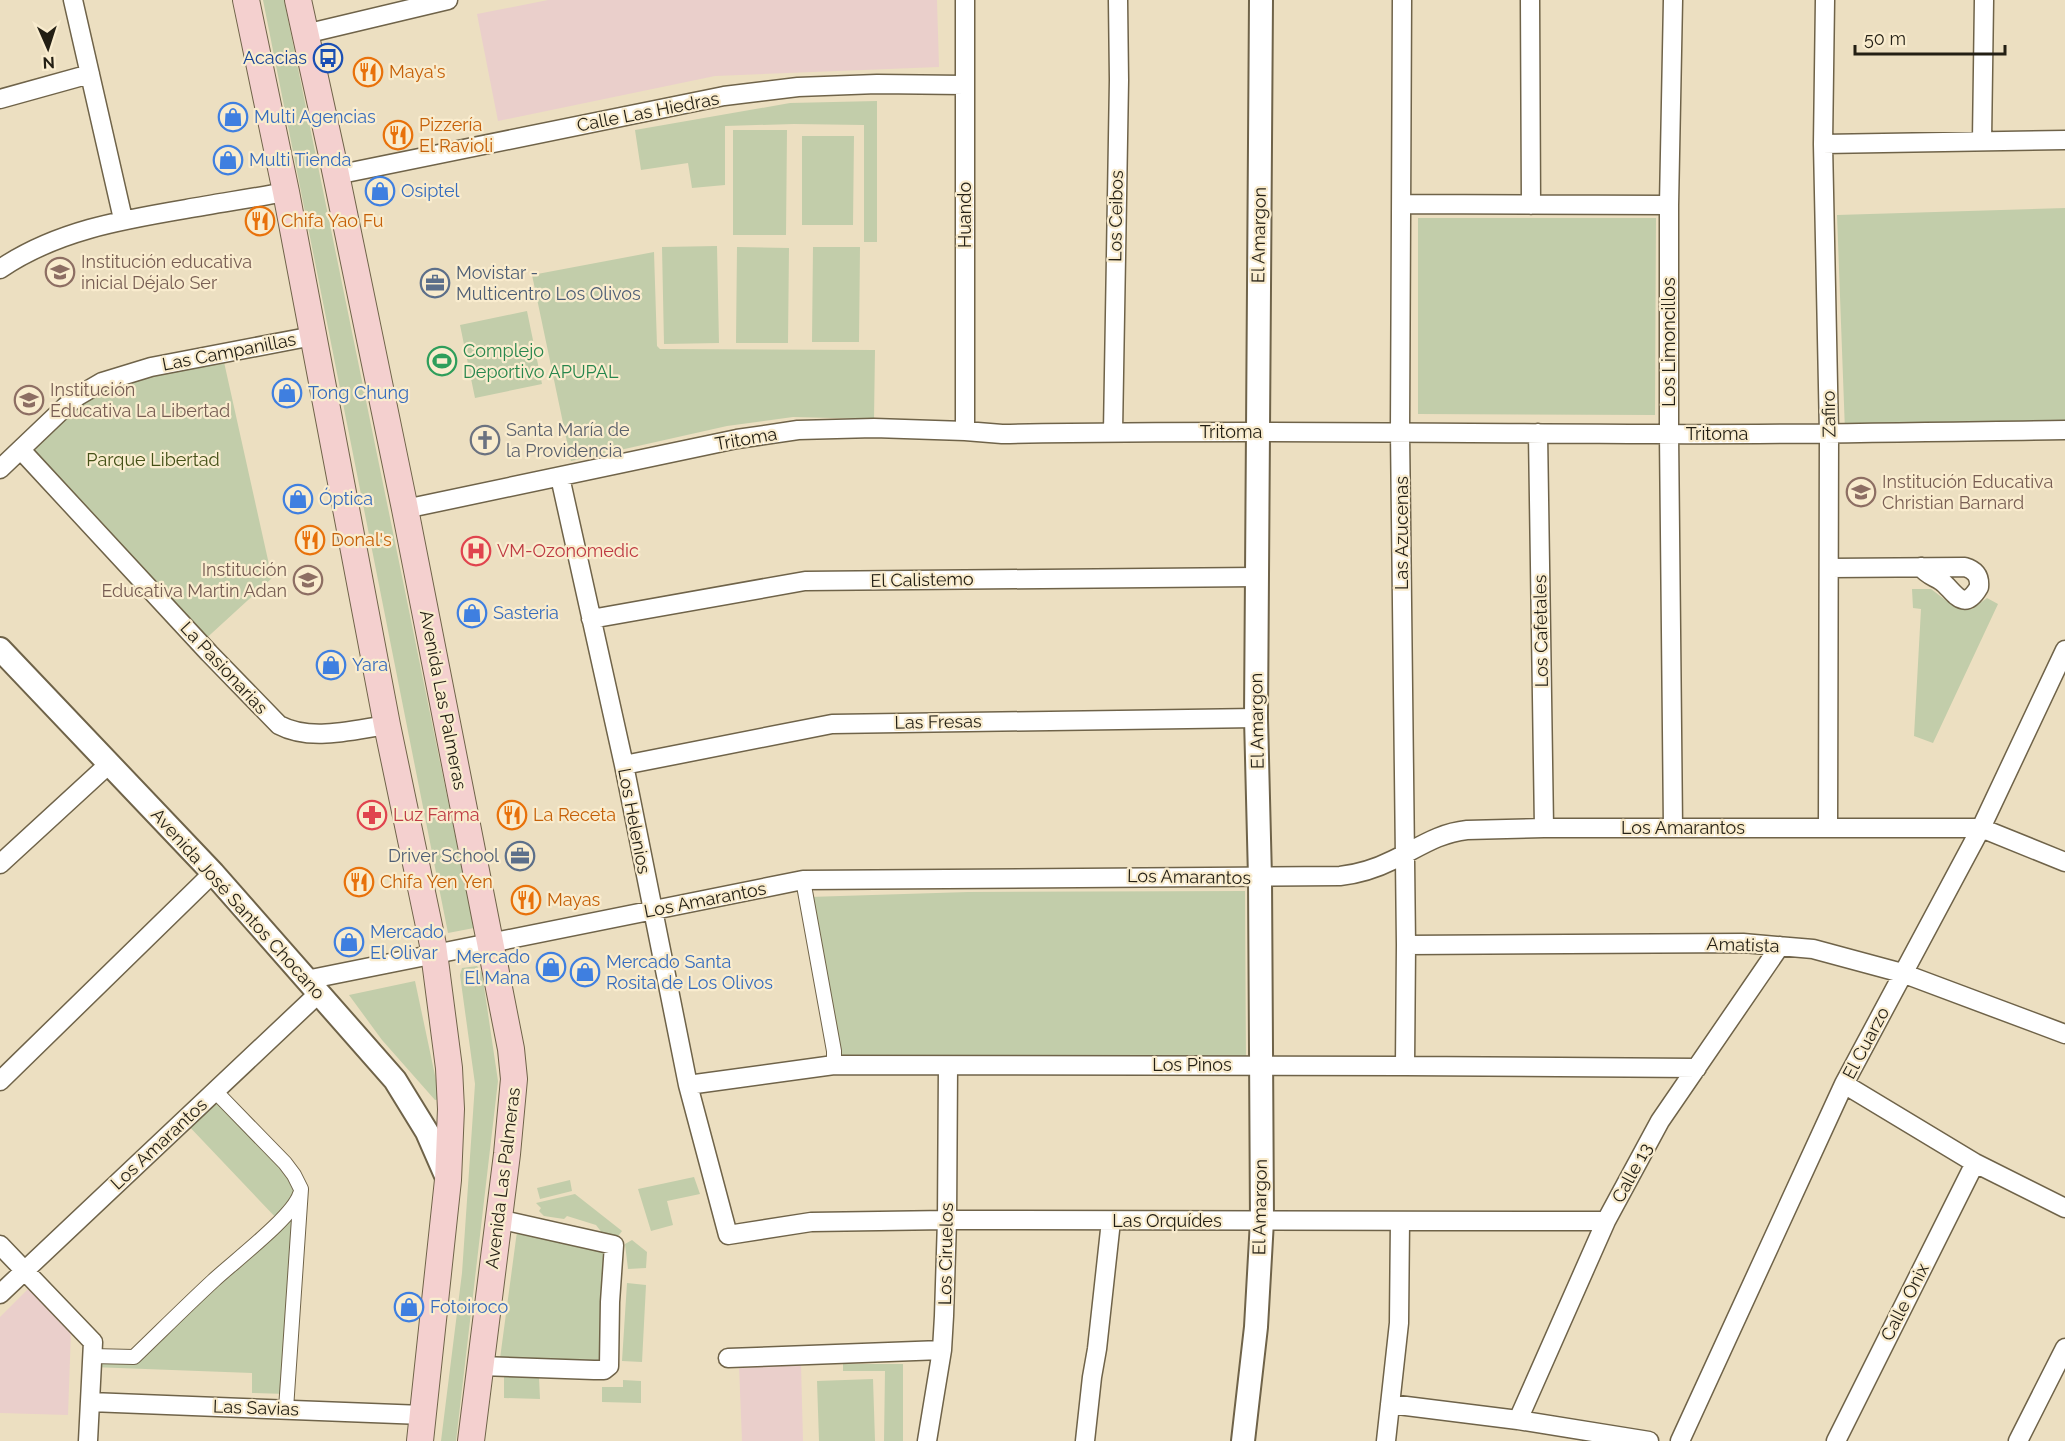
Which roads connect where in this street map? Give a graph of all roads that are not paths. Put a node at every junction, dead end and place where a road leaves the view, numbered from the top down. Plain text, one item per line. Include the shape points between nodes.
1 (73, 0) edge
2 (246, 0) edge
3 (298, 0) edge
4 (448, 0) edge
5 (965, 0) edge
6 (1118, 0) edge
7 (1261, 0) edge
8 (1402, 0) edge
9 (1530, 0) edge
10 (1673, 0) edge
11 (1825, 0) edge
12 (1984, 0) edge
13 (305, 34) junction
14 (90, 74) junction
15 (964, 85) junction
16 (0, 99) edge
17 (1982, 140) junction
18 (2065, 140) edge
19 (1823, 144) junction
20 (336, 175) junction
21 (286, 192) junction
22 (1401, 204) junction
23 (1531, 205) junction
24 (1669, 205) junction
25 (123, 219) junction
26 (0, 269) edge
27 (313, 336) junction
28 (2065, 430) edge
29 (965, 431) junction
30 (1113, 432) junction
31 (1257, 432) junction
32 (1400, 432) junction
33 (1538, 433) junction
34 (1669, 434) junction
35 (1829, 434) junction
36 (21, 450) junction
37 (0, 469) edge
38 (560, 477) junction
39 (405, 510) junction
40 (1921, 567) dead end
41 (1830, 568) junction
42 (1256, 577) junction
43 (591, 619) junction
44 (0, 649) edge
45 (2065, 650) edge
46 (1256, 718) junction
47 (387, 725) junction
48 (110, 763) junction
49 (624, 765) junction
50 (1544, 828) junction
51 (1673, 828) junction
52 (1828, 828) junction
53 (1981, 828) junction
54 (1405, 854) junction
55 (2065, 862) edge
56 (0, 864) edge
57 (213, 873) junction
58 (1260, 878) junction
59 (803, 880) junction
60 (651, 910) junction
61 (491, 943) junction
62 (1406, 945) junction
63 (1780, 946) junction
64 (434, 955) junction
65 (1902, 973) junction
66 (312, 987) junction
67 (2065, 1034) edge
68 (834, 1065) junction
69 (1261, 1065) junction
70 (948, 1066) junction
71 (1405, 1066) junction
72 (1698, 1068) junction
73 (0, 1081) edge
74 (1844, 1084) junction
75 (688, 1085) junction
76 (215, 1091) junction
77 (1975, 1163) junction
78 (448, 1180) junction
79 (301, 1189) junction
80 (2065, 1208) edge
81 (498, 1219) junction
82 (947, 1220) junction
83 (1111, 1221) junction
84 (1262, 1221) junction
85 (1400, 1221) junction
86 (1606, 1221) junction
87 (728, 1235) joint
88 (0, 1245) edge
89 (25, 1271) junction
90 (0, 1294) edge
91 (2065, 1348) edge
92 (942, 1350) junction
93 (92, 1356) junction
94 (728, 1358) dead end
95 (480, 1366) junction
96 (90, 1402) junction
97 (1390, 1404) junction
98 (286, 1409) junction
99 (423, 1415) junction
100 (1518, 1420) junction
101 (88, 1441) edge
102 (420, 1441) edge
103 (471, 1441) edge
104 (927, 1441) edge
105 (1085, 1441) edge
106 (1243, 1441) edge
107 (1386, 1441) edge
108 (1649, 1441) edge
109 (1680, 1441) edge
110 (1836, 1441) edge
111 (2018, 1441) edge

1 - 14 street
2 - 21 main road
3 - 13 main road, Avenida Las Palmeras
4 - 13 street
5 - 15 street, Huando
6 - 30 street, Los Ceibos
7 - 31 street, El Amargon
8 - 22 street, Las Azucenas
9 - 23 street
10 - 24 street, Los Limoncillos
11 - 19 street, Zafiro
12 - 17 street
13 - 20 main road, Avenida Las Palmeras
14 - 16 street
14 - 25 street
15 - 20 street, Calle Las Hiedras via 810,86 724,96
15 - 29 street, Huando
17 - 18 street
17 - 19 street
19 - 35 street, Zafiro
20 - 39 main road, Avenida Las Palmeras
21 - 25 street
21 - 27 main road
22 - 23 street
22 - 32 street, Las Azucenas
23 - 24 street
24 - 34 street, Los Limoncillos
25 - 26 street via 54,240
27 - 36 street, Las Campanillas via 115,376 78,396
27 - 47 main road
28 - 35 street, Tritoma
29 - 30 street, Tritoma
29 - 38 street, Tritoma via 798,430 737,438
30 - 31 street, Tritoma
31 - 32 street, Tritoma
31 - 42 street, El Amargon
32 - 33 street, Tritoma
32 - 54 street, Las Azucenas
33 - 34 street, Tritoma
33 - 50 street, Los Cafetales
34 - 35 street, Tritoma
34 - 51 street, Los Limoncillos
35 - 41 street, Zafiro
36 - 37 street, Las Campanillas
36 - 47 street, La Pasionarias via 279,725 310,734
38 - 39 street, Tritoma
38 - 43 street, Los Helenios
39 - 61 main road, Avenida Las Palmeras
40 - 41 street
41 - 52 street, Zafiro
42 - 43 street, El Calistemo via 804,581
42 - 46 street, El Amargon
43 - 49 street, Los Helenios
44 - 48 street, Avenida José Santos Chocano
45 - 53 street, El Cuarzo
46 - 49 street, Las Fresas via 832,724
46 - 58 street, El Amargon
47 - 64 main road
48 - 56 street
48 - 57 street, Avenida José Santos Chocano
49 - 60 street, Los Helenios
50 - 51 street, Los Amarantos
50 - 54 street, Los Amarantos via 1455,831
51 - 52 street, Los Amarantos
52 - 53 street, Los Amarantos
53 - 55 street, Los Amarantos
53 - 65 street, El Cuarzo
54 - 58 street, Los Amarantos via 1352,875
54 - 62 street, Las Azucenas
57 - 66 street, Avenida José Santos Chocano
57 - 73 street
58 - 59 street, Los Amarantos
58 - 69 street, El Amargon
59 - 60 street, Los Amarantos
59 - 68 street
60 - 61 street, Los Amarantos
60 - 75 street, Los Helenios
61 - 64 street, Los Amarantos
61 - 81 main road, Avenida Las Palmeras via 514,1079
62 - 63 street, Amatista
62 - 71 street, Las Azucenas
63 - 65 street, Amatista via 1813,949
63 - 72 street, Calle 13
64 - 66 street, Los Amarantos
64 - 78 main road via 449,1068
65 - 67 street, Amatista
65 - 74 street, El Cuarzo
66 - 76 street, Los Amarantos
66 - 78 street, Avenida José Santos Chocano via 395,1080 427,1132
68 - 70 street, Los Pinos
68 - 75 street, Los Pinos
69 - 70 street, Los Pinos
69 - 71 street, Los Pinos
69 - 84 street, El Amargon
70 - 82 street, Los Ciruelos
71 - 72 street, Los Pinos
72 - 86 street, Calle 13 via 1660,1121
74 - 77 street
74 - 109 street, El Cuarzo
75 - 87 street, Los Helenios
76 - 79 street via 285,1163
76 - 89 street, Los Amarantos
77 - 80 street
77 - 110 street, Calle Onix
78 - 99 main road
79 - 93 street via 295,1205 284,1217 134,1357
79 - 98 street
81 - 95 main road, Avenida Las Palmeras
81 - 95 street via 614,1245 609,1366 594,1370
82 - 83 street, Las Orquídes
82 - 87 street, Las Orquídes via 811,1222
82 - 92 street, Los Ciruelos
83 - 84 street, Las Orquídes
83 - 105 street
84 - 85 street, Las Orquídes
84 - 106 street, El Amargon via 1256,1328
85 - 86 street, Las Orquídes
85 - 97 street via 1399,1323
86 - 100 street, Calle 13
88 - 89 street
89 - 90 street, Los Amarantos
89 - 93 street via 93,1342
91 - 111 street
92 - 94 street
92 - 104 street, Los Ciruelos
93 - 96 street
95 - 103 main road, Avenida Las Palmeras
96 - 98 street, Las Savias
96 - 101 street
97 - 100 street
97 - 107 street
98 - 99 street, Las Savias
99 - 102 main road
100 - 108 street

